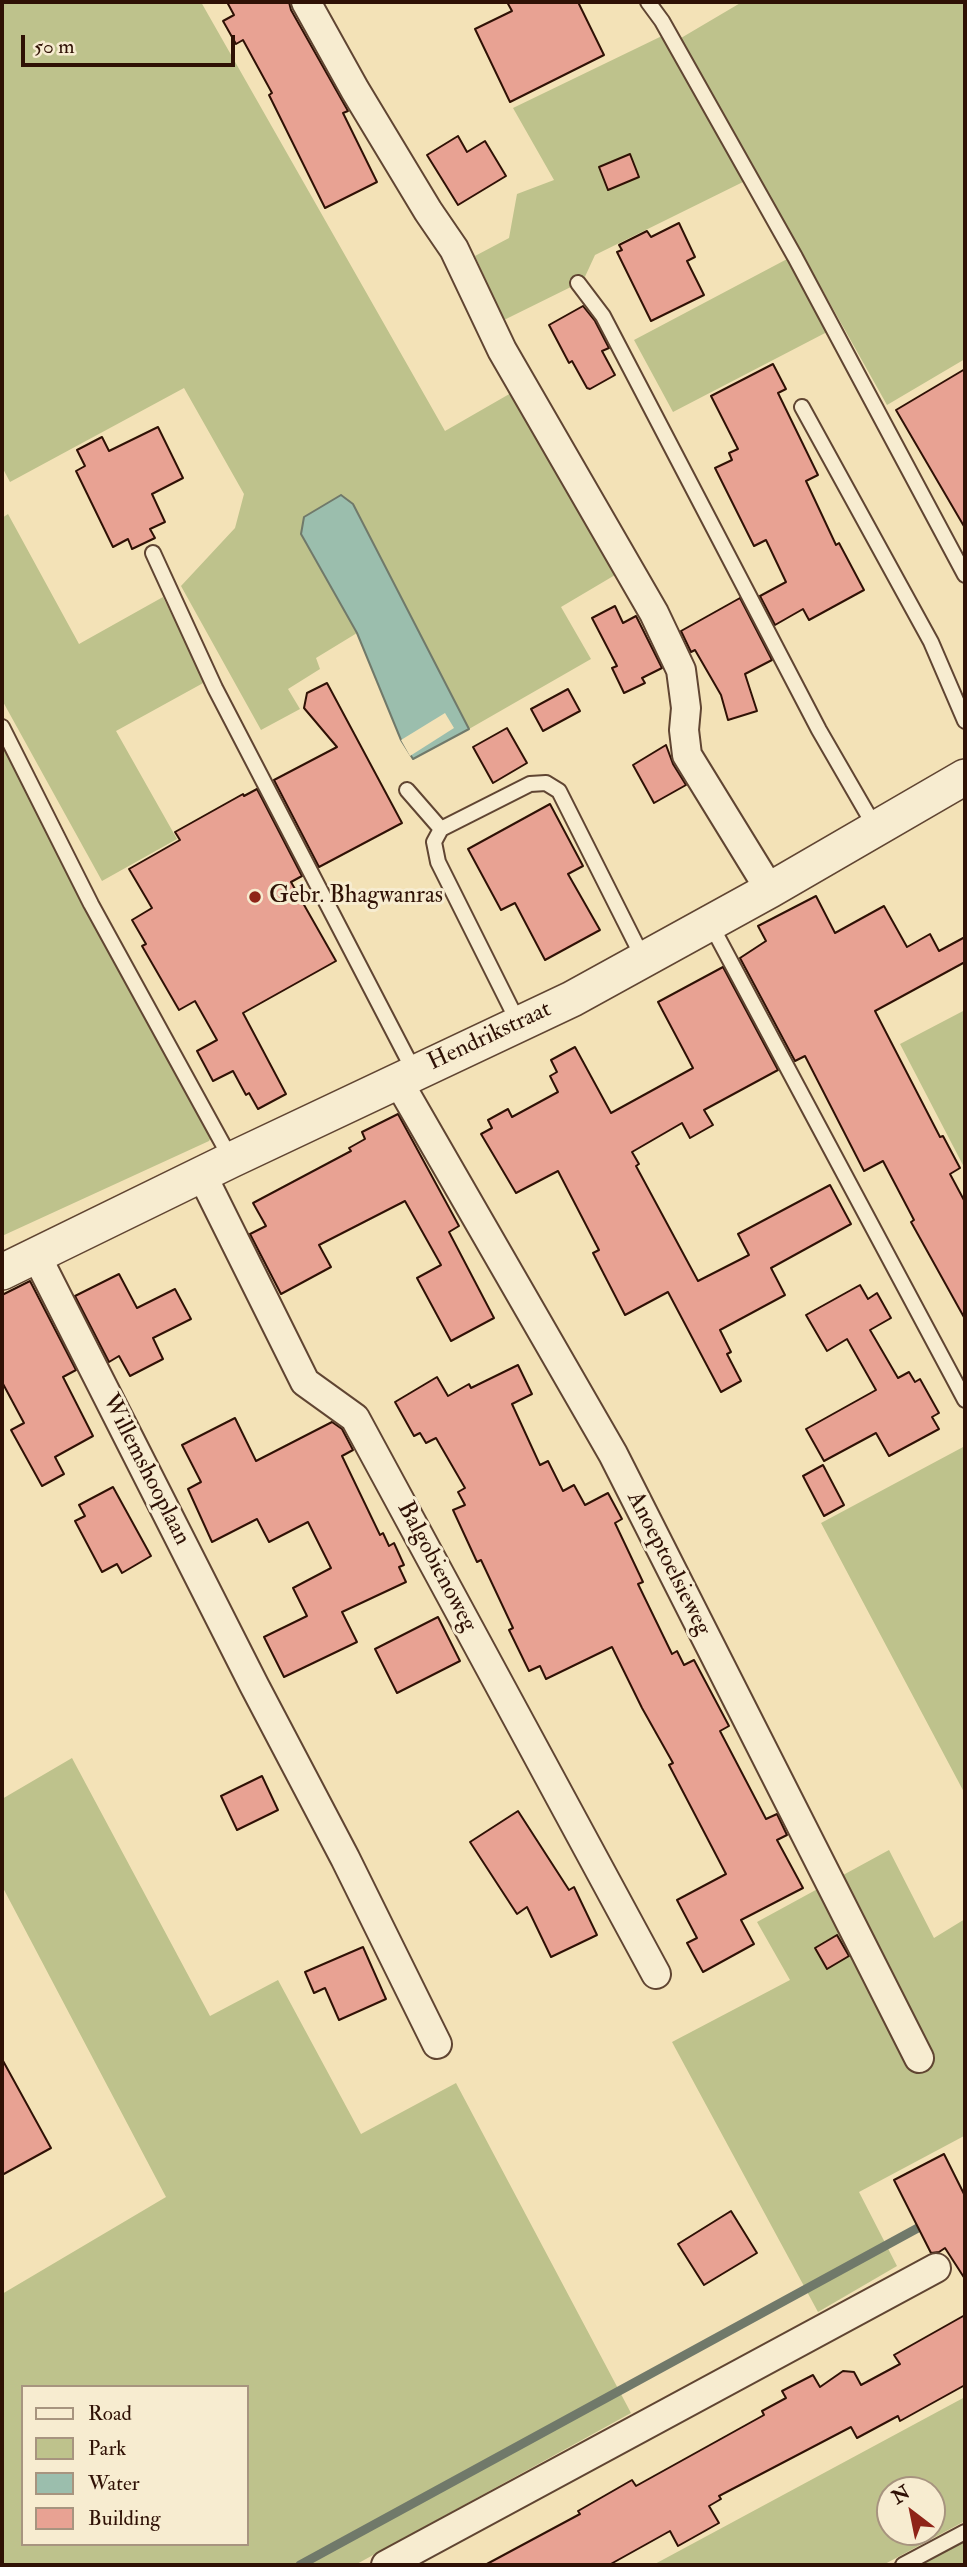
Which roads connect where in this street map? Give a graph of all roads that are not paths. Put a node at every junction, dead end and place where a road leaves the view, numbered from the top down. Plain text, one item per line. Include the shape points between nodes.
1 (306, 2) edge
2 (648, 2) edge
3 (578, 283) dead end
4 (802, 407) dead end
5 (153, 553) dead end
6 (965, 575) edge
7 (965, 721) edge
8 (2, 727) edge
9 (965, 776) edge
10 (407, 790) dead end
11 (875, 827) junction
12 (441, 829) junction
13 (770, 890) junction
14 (710, 923) junction
15 (644, 960) junction
16 (519, 1024) junction
17 (406, 1077) junction
18 (217, 1168) junction
19 (36, 1255) junction
20 (2, 1272) edge
21 (965, 1400) edge
22 (656, 1974) dead end
23 (437, 2044) dead end
24 (919, 2058) dead end
25 (936, 2268) dead end
26 (965, 2532) edge
27 (386, 2565) edge
28 (903, 2565) edge

1 - 13 street via 454,249 502,350 654,613 681,670 687,755
2 - 6 lane via 795,257
3 - 11 lane via 603,316 819,730
4 - 7 lane via 931,642
5 - 17 lane
8 - 18 lane
9 - 11 street, Hendrikstraat
10 - 12 lane
11 - 13 street, Hendrikstraat
12 - 15 lane via 530,784 546,783 559,791
12 - 16 lane via 434,842 438,862
13 - 14 street, Hendrikstraat
14 - 15 street, Hendrikstraat
14 - 21 lane
15 - 16 street, Hendrikstraat
16 - 17 street, Hendrikstraat
17 - 18 street, Hendrikstraat
17 - 24 street, Anoeptoelsieweg via 613,1454
18 - 19 street, Hendrikstraat
18 - 22 street, Balgobienoweg via 305,1382 355,1418
19 - 20 street, Hendrikstraat
19 - 23 street, Willemshooplaan
25 - 27 street
26 - 28 lane

